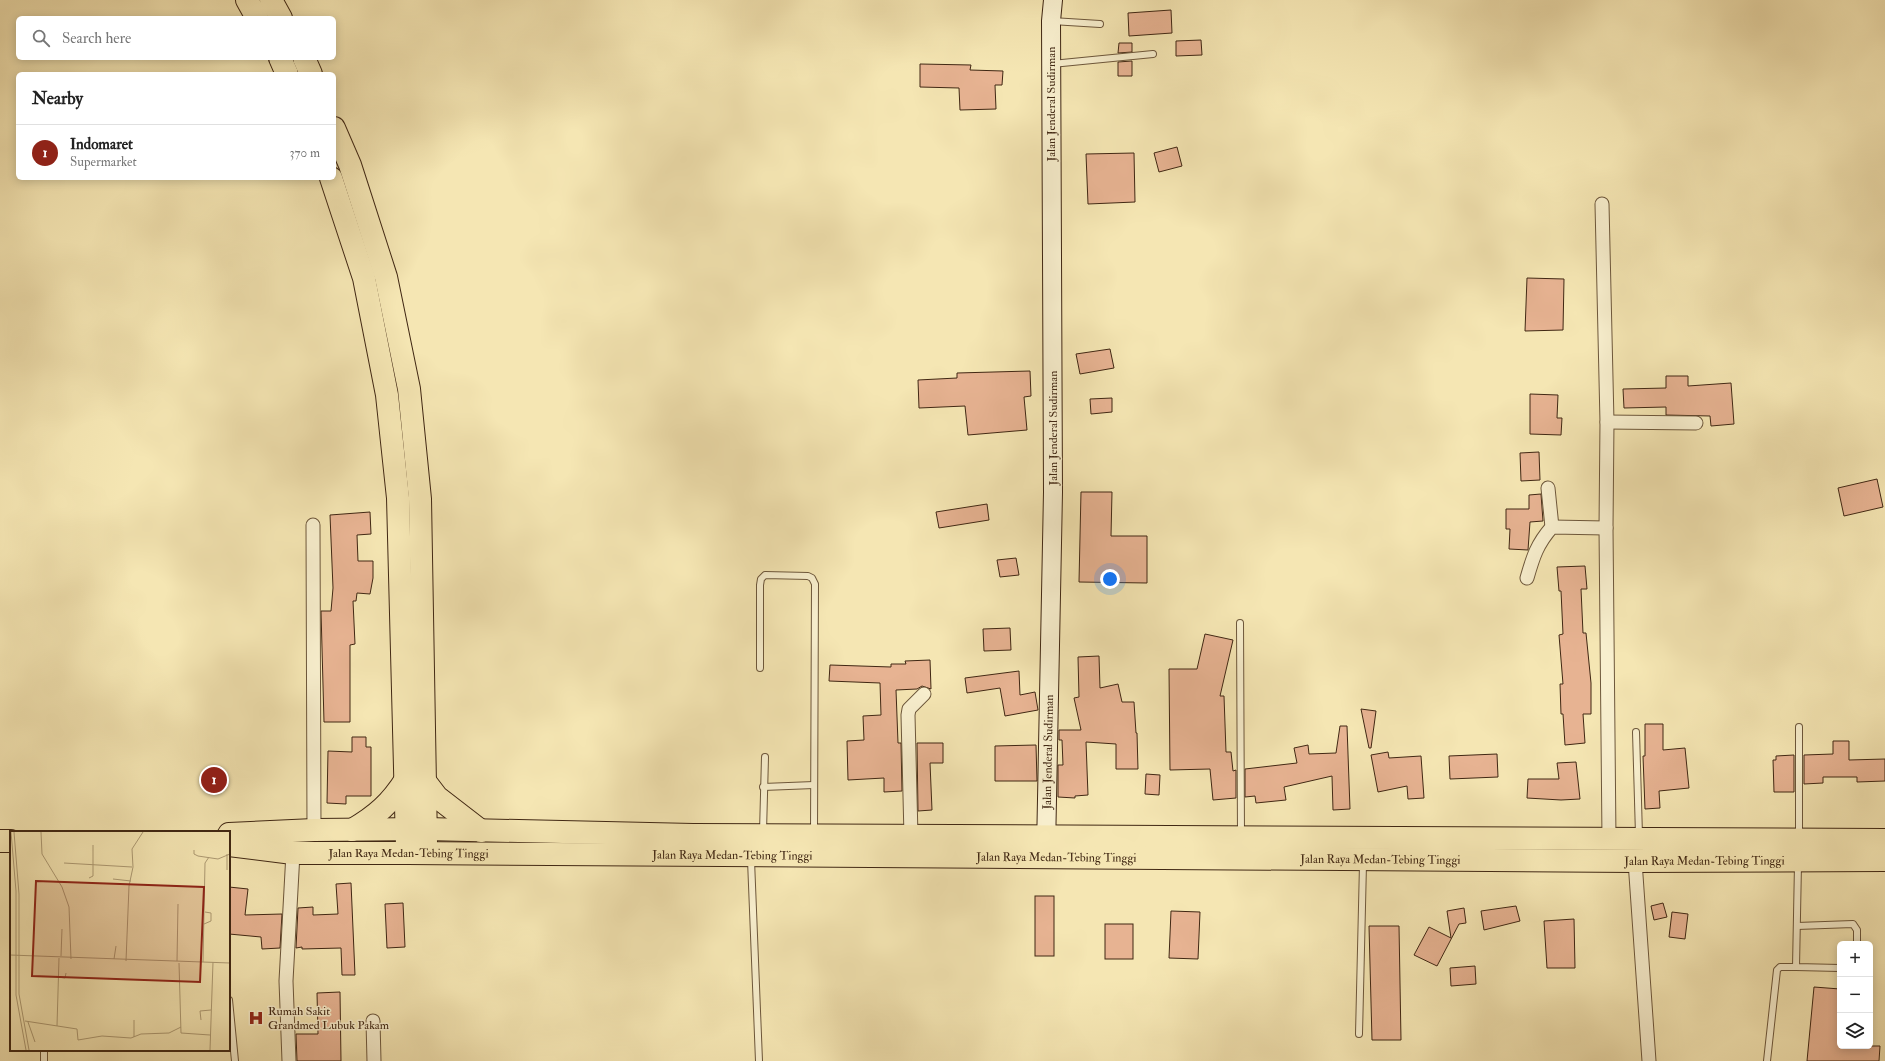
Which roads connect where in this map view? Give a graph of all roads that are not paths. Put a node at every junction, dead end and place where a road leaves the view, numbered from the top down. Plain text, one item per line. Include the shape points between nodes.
1 (246, 0) edge
2 (271, 0) edge
3 (1053, 0) edge
4 (256, 16) edge
5 (280, 16) edge
6 (1051, 21) junction
7 (1100, 24) dead end
8 (1153, 54) dead end
9 (281, 60) edge
10 (305, 60) edge
11 (1051, 64) junction
12 (286, 72) edge
13 (309, 72) edge
14 (336, 133) edge
15 (332, 180) edge
16 (1602, 204) dead end
17 (1607, 422) junction
18 (1696, 423) dead end
19 (1548, 488) dead end
20 (313, 525) dead end
21 (1552, 527) junction
22 (1606, 528) junction
23 (1527, 578) dead end
24 (1240, 623) dead end
25 (760, 668) dead end
26 (924, 694) dead end
27 (1799, 727) dead end
28 (1636, 732) dead end
29 (765, 757) dead end
30 (415, 780) junction
31 (814, 785) junction
32 (763, 787) junction
33 (314, 830) junction
34 (352, 830) junction
35 (417, 830) junction
36 (481, 831) junction
37 (230, 834) edge
38 (764, 836) junction
39 (814, 836) junction
40 (910, 836) junction
41 (1241, 838) junction
42 (1609, 840) junction
43 (1885, 840) edge
44 (230, 845) edge
45 (1046, 847) junction
46 (1409, 849) junction
47 (1799, 850) junction
48 (1637, 851) junction
49 (293, 853) junction
50 (416, 853) junction
51 (751, 856) junction
52 (1363, 858) junction
53 (1885, 860) edge
54 (1797, 926) junction
55 (1857, 941) edge
56 (1796, 967) junction
57 (1837, 968) edge
58 (230, 1010) edge
59 (373, 1021) dead end
60 (1358, 1034) dead end
61 (235, 1061) edge
62 (289, 1061) edge
63 (374, 1061) edge
64 (759, 1061) edge
65 (1649, 1061) edge
66 (1767, 1061) edge

1 - 4 highway
2 - 5 highway
3 - 6 main road, Jalan Jenderal Sudirman
6 - 7 lane
6 - 11 main road, Jalan Jenderal Sudirman
8 - 11 lane
9 - 12 highway
10 - 13 highway
11 - 45 main road, Jalan Jenderal Sudirman via 1053,492
14 - 30 highway via 350,165 386,277 409,389 420,499
15 - 30 highway via 364,278 387,395 398,498
16 - 17 street
17 - 18 street
17 - 22 street
19 - 21 street
20 - 33 street
21 - 22 street
21 - 23 street via 1536,550
22 - 42 street
24 - 41 lane
25 - 31 lane via 761,579 765,575 812,578 815,584
26 - 40 street via 909,709 908,715
27 - 47 lane
28 - 48 lane
29 - 32 lane
30 - 34 highway via 396,794 379,813
30 - 35 highway
30 - 36 highway
31 - 32 lane
31 - 39 lane
32 - 38 lane
33 - 34 highway, Jalan Raya Medan-Tebing Tinggi
33 - 37 highway, Jalan Raya Medan-Tebing Tinggi
34 - 35 highway, Jalan Raya Medan-Tebing Tinggi
35 - 36 highway, Jalan Raya Medan-Tebing Tinggi
35 - 50 highway
36 - 38 highway, Jalan Raya Medan-Tebing Tinggi
38 - 39 highway, Jalan Raya Medan-Tebing Tinggi
39 - 40 highway, Jalan Raya Medan-Tebing Tinggi
40 - 45 highway, Jalan Raya Medan-Tebing Tinggi
41 - 45 highway, Jalan Raya Medan-Tebing Tinggi
41 - 46 highway, Jalan Raya Medan-Tebing Tinggi
42 - 46 highway, Jalan Raya Medan-Tebing Tinggi
42 - 48 highway, Jalan Raya Medan-Tebing Tinggi
43 - 47 highway, Jalan Raya Medan-Tebing Tinggi
44 - 49 highway, Jalan Raya Medan-Tebing Tinggi
45 - 51 highway, Jalan Raya Medan-Tebing Tinggi
45 - 52 highway, Jalan Raya Medan-Tebing Tinggi
46 - 48 highway, Jalan Raya Medan-Tebing Tinggi
46 - 52 highway, Jalan Raya Medan-Tebing Tinggi
47 - 48 highway, Jalan Raya Medan-Tebing Tinggi
47 - 53 highway, Jalan Raya Medan-Tebing Tinggi
47 - 54 lane
48 - 65 street
49 - 50 highway, Jalan Raya Medan-Tebing Tinggi
49 - 62 street via 286,982
50 - 51 highway, Jalan Raya Medan-Tebing Tinggi
51 - 64 lane
52 - 60 lane
54 - 55 lane via 1853,924 1857,930
54 - 56 lane
56 - 57 lane
56 - 66 lane via 1780,967 1777,970
58 - 61 lane
59 - 63 street

